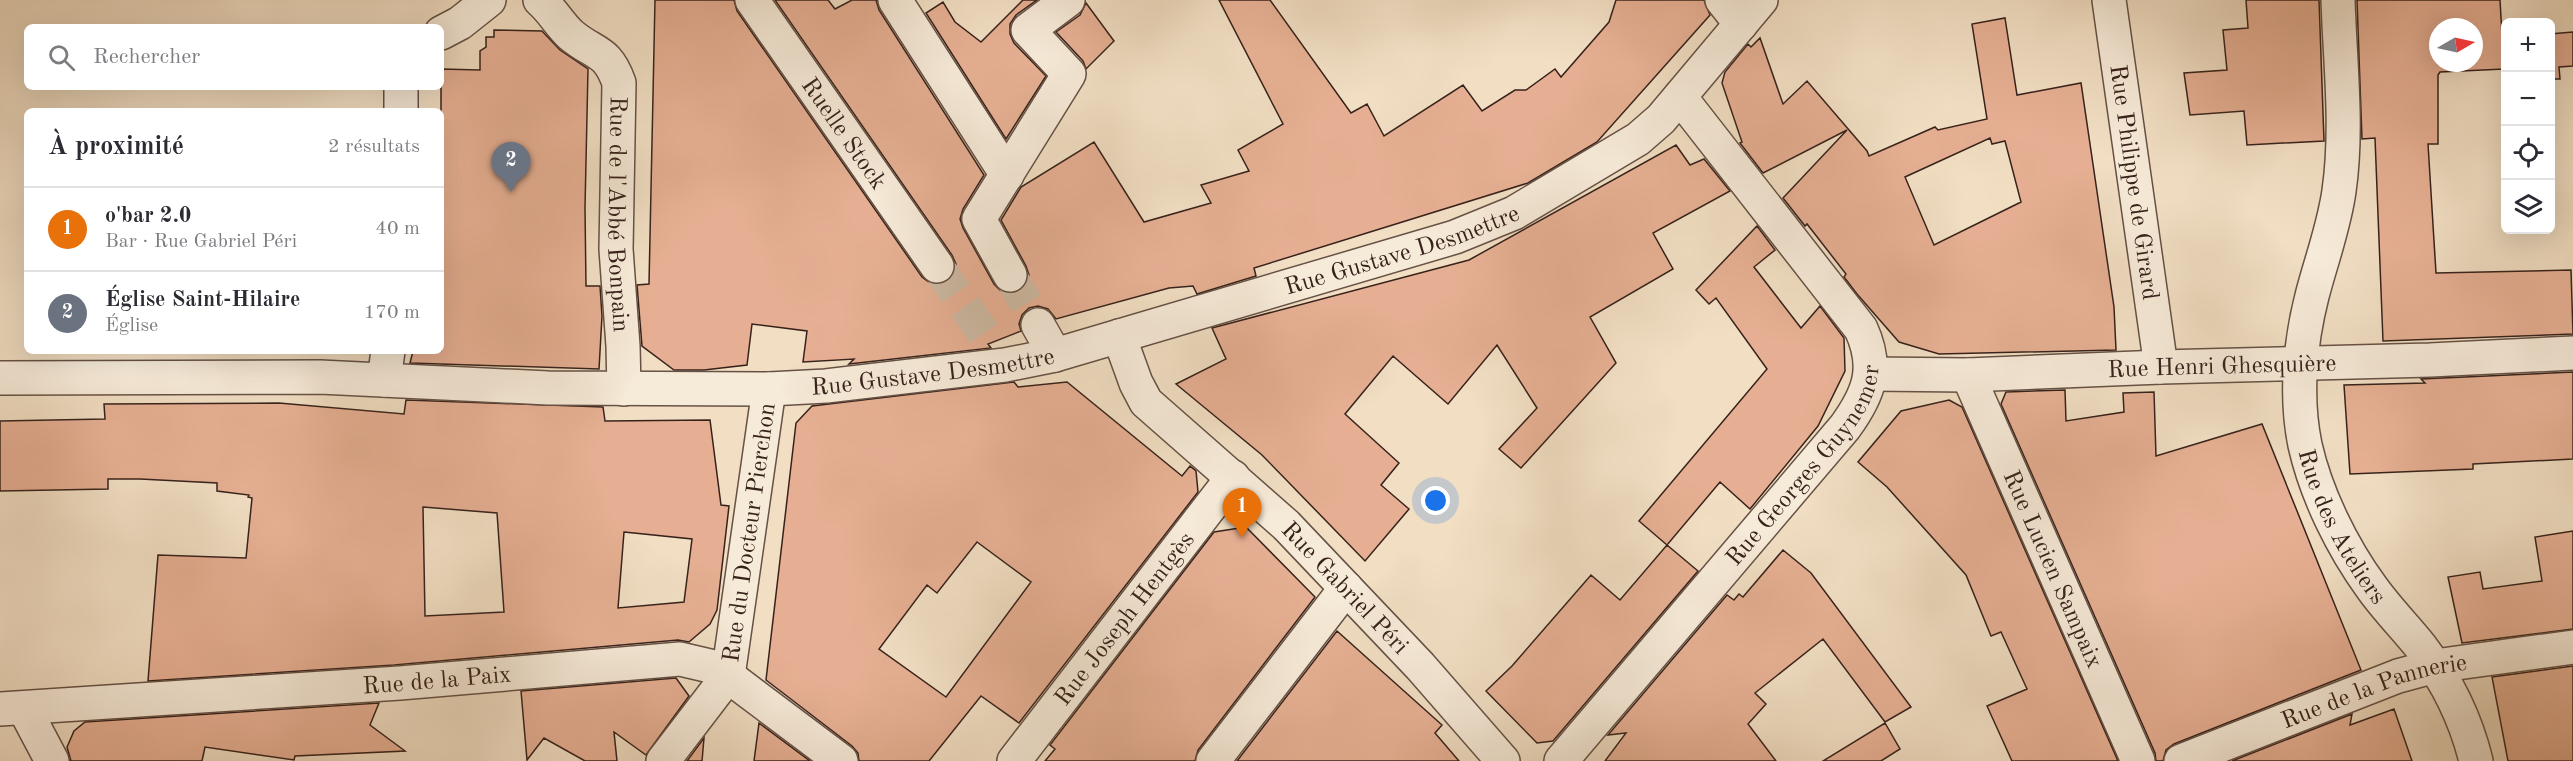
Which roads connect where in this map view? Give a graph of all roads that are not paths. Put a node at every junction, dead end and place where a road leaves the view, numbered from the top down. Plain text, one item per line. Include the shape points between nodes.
1 (489, 0) edge
2 (540, 0) edge
3 (752, 0) edge
4 (895, 0) edge
5 (1068, 0) edge
6 (2109, 0) edge
7 (2338, 0) edge
8 (1742, 8) edge
9 (444, 31) edge
10 (401, 90) edge
11 (1680, 97) junction
12 (401, 108) edge
13 (1007, 175) junction
14 (937, 266) tunnel mouth
15 (1010, 275) tunnel mouth
16 (1038, 325) tunnel mouth
17 (1119, 336) junction
18 (2573, 353) edge
19 (1055, 355) junction
20 (2301, 365) junction
21 (386, 366) edge
22 (2162, 367) junction
23 (1870, 374) junction
24 (1968, 375) junction
25 (0, 378) edge
26 (624, 389) junction
27 (769, 389) junction
28 (1233, 477) junction
29 (1346, 588) junction
30 (2573, 647) edge
31 (2435, 666) junction
32 (728, 676) junction
33 (12, 708) edge
34 (52, 761) edge
35 (663, 761) edge
36 (842, 761) edge
37 (1014, 761) edge
38 (1214, 761) edge
39 (1503, 761) edge
40 (1561, 761) edge
41 (2138, 761) edge
42 (2181, 761) edge
43 (2476, 761) edge

1 - 9 street
2 - 26 street, Rue de l'Abbé Bonpain via 573,36 607,59 619,83 616,249
3 - 14 street, Ruelle Stock
4 - 13 street
5 - 13 street via 1028,30 1069,74
6 - 22 street, Rue Philippe de Girard
7 - 20 street, Rue des Ateliers via 2343,141 2340,189 2312,297
8 - 11 street, Rue Gustave Desmettre
10 - 12 street
11 - 17 street, Rue Gustave Desmettre via 1638,139 1514,213 1476,230
11 - 23 street, Rue Georges Guynemer via 1862,329 1872,361
13 - 15 street via 979,219
16 - 19 street
17 - 19 street, Rue Gustave Desmettre
17 - 28 street, Rue Gabriel Péri via 1146,402
18 - 20 street, Rue Henri Ghesquière
19 - 27 street, Rue Gustave Desmettre via 997,353 826,386
20 - 22 street, Rue Henri Ghesquière
20 - 31 street, Rue des Ateliers via 2300,406 2305,445 2325,501 2351,557
21 - 25 street, Rue Gustave Desmettre via 246,376
21 - 26 street, Rue Gustave Desmettre via 549,388
22 - 24 street, Rue Henri Ghesquière
23 - 24 street, Rue Henri Ghesquière
23 - 40 street, Rue Georges Guynemer via 1862,402 1845,427
24 - 41 street, Rue Lucien Sampaix
26 - 27 street, Rue Gustave Desmettre
27 - 32 street, Rue du Docteur Pierchon
28 - 29 street, Rue Gabriel Péri
28 - 37 street, Rue Joseph Hentgès
29 - 38 street
29 - 39 street, Rue Gabriel Péri via 1454,702
30 - 31 street, Rue de la Pannerie
31 - 42 street, Rue de la Pannerie via 2373,685
31 - 43 street, Rue des Ateliers via 2462,716
32 - 33 street, Rue de la Paix via 710,666 680,659 400,683
32 - 35 street, Rue du Docteur Pierchon
32 - 36 street, Rue de la Paix
33 - 34 street

